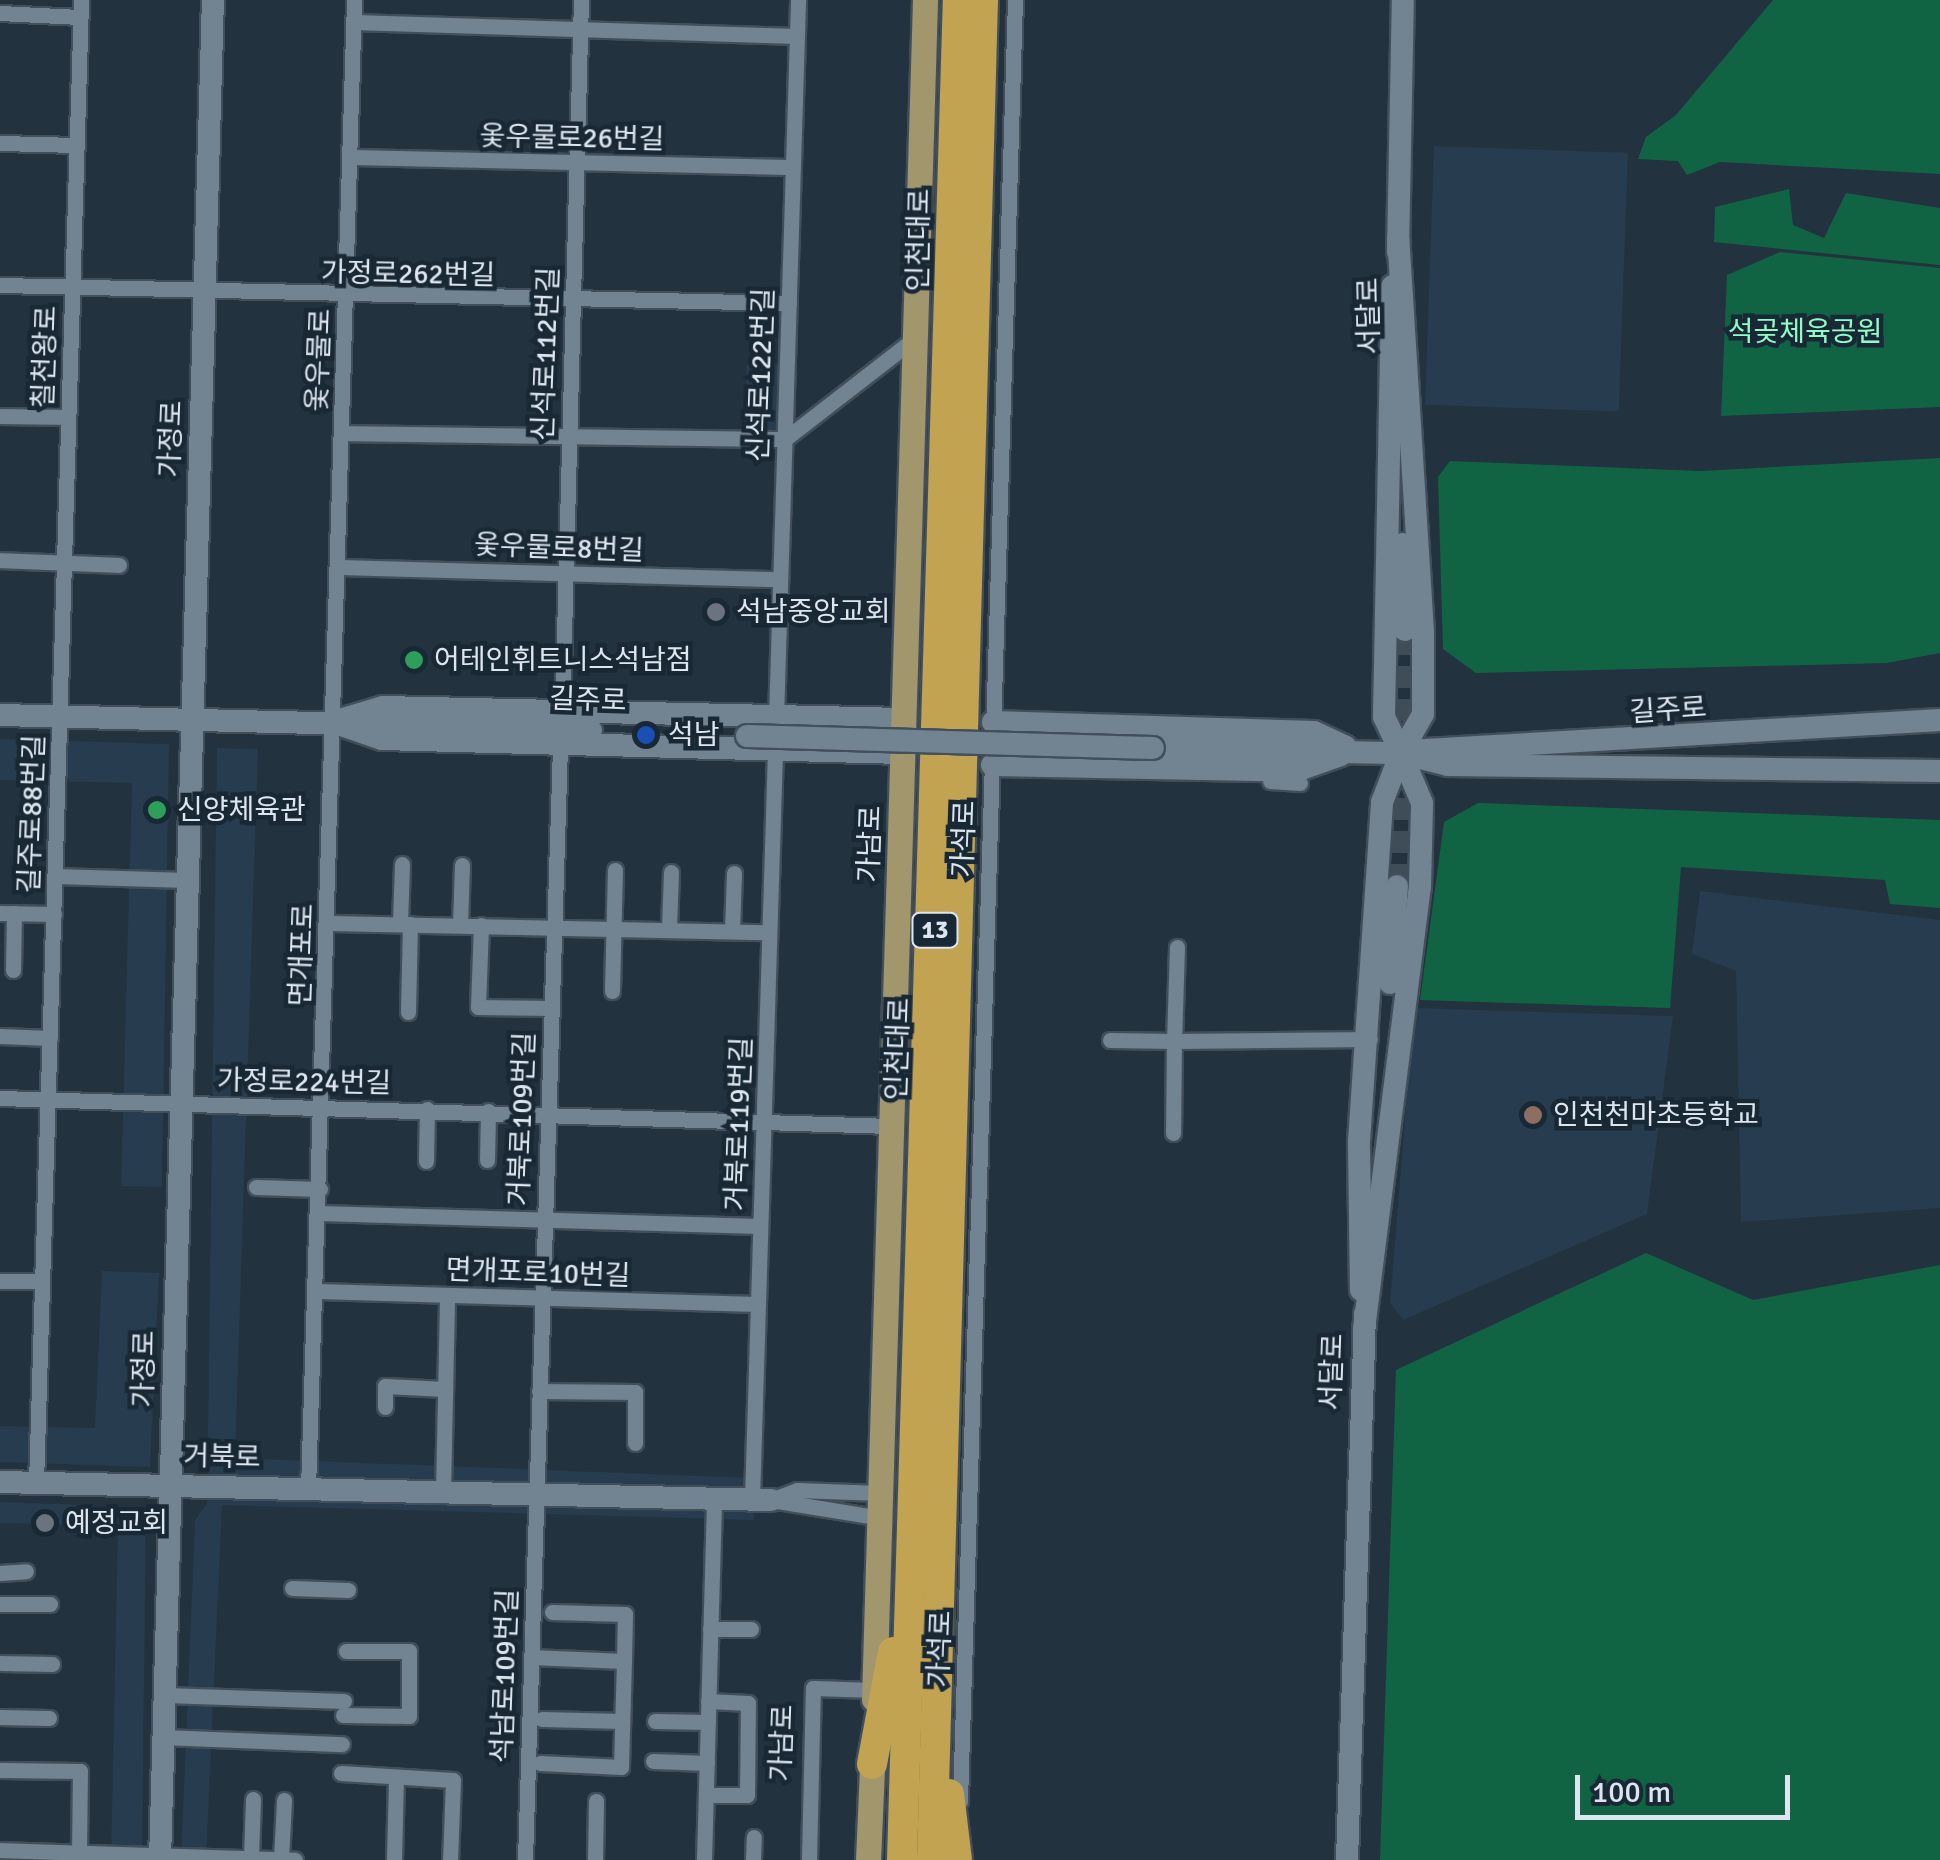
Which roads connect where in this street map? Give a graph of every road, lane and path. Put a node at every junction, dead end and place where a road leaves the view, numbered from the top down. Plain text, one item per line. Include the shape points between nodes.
1 (81, 0) edge
2 (212, 0) edge
3 (354, 0) edge
4 (581, 0) edge
5 (798, 0) edge
6 (925, 0) edge
7 (958, 0) edge
8 (983, 0) edge
9 (1014, 0) edge
10 (1403, 0) edge
11 (0, 13) edge
12 (80, 17) junction
13 (354, 22) junction
14 (580, 29) junction
15 (797, 36) junction
16 (0, 143) edge
17 (76, 144) junction
18 (350, 157) junction
19 (576, 164) junction
20 (792, 167) junction
21 (0, 285) edge
22 (72, 289) junction
23 (206, 296) junction
24 (347, 298) junction
25 (573, 301) junction
26 (789, 304) junction
27 (915, 338) junction
28 (0, 416) edge
29 (68, 417) junction
30 (342, 433) junction
31 (569, 436) junction
32 (784, 440) junction
33 (0, 560) edge
34 (64, 563) junction
35 (119, 565) dead end
36 (338, 567) junction
37 (564, 573) junction
38 (779, 579) junction
39 (1404, 630) junction
40 (562, 710) junction
41 (0, 716) edge
42 (60, 716) junction
43 (191, 716) junction
44 (775, 719) junction
45 (903, 719) junction
46 (1940, 720) edge
47 (333, 722) junction
48 (993, 722) junction
49 (560, 745) junction
50 (774, 751) junction
51 (1354, 751) junction
52 (902, 753) junction
53 (1401, 753) junction
54 (991, 770) junction
55 (1940, 770) edge
56 (1300, 783) dead end
57 (402, 864) dead end
58 (462, 865) dead end
59 (615, 870) dead end
60 (671, 872) dead end
61 (734, 873) dead end
62 (55, 876) junction
63 (186, 880) junction
64 (1398, 885) junction
65 (7, 913) edge
66 (54, 914) junction
67 (328, 924) junction
68 (405, 924) junction
69 (460, 925) junction
70 (481, 925) junction
71 (553, 926) junction
72 (613, 928) junction
73 (668, 929) junction
74 (732, 931) junction
75 (769, 932) junction
76 (1177, 947) dead end
77 (13, 970) dead end
78 (612, 991) dead end
79 (551, 1008) junction
80 (408, 1012) dead end
81 (0, 1036) edge
82 (50, 1038) junction
83 (1370, 1039) junction
84 (1110, 1040) dead end
85 (1174, 1041) junction
86 (0, 1098) edge
87 (48, 1100) junction
88 (180, 1104) junction
89 (322, 1107) junction
90 (426, 1109) junction
91 (488, 1111) junction
92 (548, 1113) junction
93 (766, 1121) junction
94 (891, 1126) junction
95 (1173, 1133) dead end
96 (488, 1160) dead end
97 (426, 1162) dead end
98 (256, 1187) dead end
99 (320, 1189) junction
100 (320, 1213) junction
101 (544, 1219) junction
102 (760, 1226) junction
103 (0, 1281) edge
104 (42, 1282) junction
105 (317, 1291) junction
106 (447, 1296) junction
107 (542, 1298) junction
108 (758, 1304) junction
109 (1364, 1329) junction
110 (445, 1389) junction
111 (539, 1392) junction
112 (385, 1407) dead end
113 (636, 1443) dead end
114 (0, 1482) edge
115 (36, 1483) junction
116 (171, 1486) junction
117 (308, 1489) junction
118 (443, 1492) junction
119 (536, 1494) junction
120 (714, 1498) junction
121 (762, 1500) junction
122 (881, 1506) junction
123 (911, 1525) junction
124 (26, 1572) dead end
125 (0, 1573) edge
126 (292, 1588) dead end
127 (348, 1590) dead end
128 (0, 1604) edge
129 (50, 1604) dead end
130 (552, 1612) dead end
131 (751, 1628) dead end
132 (710, 1629) junction
133 (346, 1651) dead end
134 (531, 1657) junction
135 (624, 1661) junction
136 (0, 1663) edge
137 (52, 1664) dead end
138 (938, 1685) junction
139 (874, 1690) junction
140 (165, 1695) junction
141 (708, 1701) junction
142 (0, 1718) edge
143 (49, 1718) dead end
144 (542, 1718) dead end
145 (622, 1721) junction
146 (655, 1721) dead end
147 (708, 1722) junction
148 (164, 1737) junction
149 (342, 1744) dead end
150 (653, 1761) dead end
151 (540, 1763) dead end
152 (707, 1763) junction
153 (872, 1764) junction
154 (0, 1770) edge
155 (341, 1773) dead end
156 (396, 1777) junction
157 (706, 1794) junction
158 (253, 1799) dead end
159 (284, 1800) dead end
160 (596, 1800) dead end
161 (754, 1837) dead end
162 (79, 1851) junction
163 (7, 1853) edge
164 (46, 1855) edge
165 (160, 1856) edge
166 (251, 1857) junction
167 (281, 1860) edge
168 (296, 1860) edge
169 (394, 1860) edge
170 (450, 1860) edge
171 (525, 1860) edge
172 (596, 1860) edge
173 (704, 1860) edge
174 (753, 1860) edge
175 (808, 1860) edge
176 (868, 1860) edge
177 (902, 1860) edge
178 (932, 1860) edge
179 (958, 1860) edge
180 (1347, 1860) edge

1 - 12 street, 칠천왕로
2 - 23 street, 가정로
3 - 13 street, 옻우물로
4 - 14 street, 신석로112번길
5 - 15 street, 신석로122번길
6 - 27 main road, 가남로
7 - 123 highway, 인천대로 / 13
8 - 138 highway, 인천대로 / 13
9 - 48 street, 가석로
10 - 39 street, 서달로 via 1398,238
11 - 12 street
12 - 17 street, 칠천왕로
13 - 14 street
13 - 18 street, 옻우물로
14 - 15 street
14 - 19 street, 신석로112번길
15 - 20 street, 신석로122번길
16 - 17 street
17 - 22 street, 칠천왕로
18 - 19 street, 옻우물로26번길
18 - 24 street, 옻우물로
19 - 20 street, 옻우물로26번길
19 - 25 street, 신석로112번길
20 - 26 street, 신석로122번길
21 - 22 street, 가정로262번길
22 - 23 street, 가정로262번길
22 - 29 street, 칠천왕로
23 - 24 street, 가정로262번길
23 - 43 street, 가정로
24 - 25 street, 가정로262번길
24 - 30 street, 옻우물로
25 - 26 street, 가정로262번길
25 - 31 street, 신석로112번길
26 - 32 street, 신석로122번길
27 - 32 street
27 - 45 main road, 가남로
28 - 29 street
29 - 34 street, 칠천왕로
30 - 31 street
30 - 36 street, 옻우물로
31 - 32 street
31 - 37 street, 신석로112번길
32 - 38 street, 신석로122번길
33 - 34 street
34 - 35 street
34 - 42 street, 칠천왕로
36 - 37 street, 옻우물로8번길
36 - 47 street, 옻우물로
37 - 38 street, 옻우물로8번길
37 - 40 street, 신석로112번길
38 - 44 street, 신석로122번길
39 - 53 street via 1384,717
39 - 53 street via 1424,714
40 - 44 street
40 - 47 street via 383,706
41 - 42 street, 길주로
42 - 43 street, 길주로
42 - 62 street, 길주로88번길
43 - 47 street, 길주로
43 - 63 street, 가정로
44 - 45 street
44 - 50 street, 신석로122번길
45 - 52 main road, 가남로
46 - 53 street, 길주로
47 - 49 street via 382,739
47 - 51 street, 길주로, bridge
47 - 67 street, 면개포로
48 - 51 street, 길주로 via 1314,732
48 - 54 street, 가석로
49 - 50 street
49 - 71 street, 거북로109번길
50 - 52 street
50 - 75 street, 거북로119번길
51 - 53 street, 길주로
51 - 54 street, 길주로 via 1296,771
52 - 94 main road, 가남로
53 - 55 street, 길주로 via 1448,765
53 - 64 street via 1382,802
53 - 64 street via 1422,803
54 - 56 street
54 - 179 street, 가석로
57 - 68 street
58 - 69 street
59 - 72 street
60 - 73 street
61 - 74 street
62 - 63 street
62 - 66 street, 길주로88번길
63 - 88 street, 가정로
64 - 83 street
64 - 109 street, 서달로
65 - 66 street, 길주로88번길
65 - 77 street, 길주로88번길
66 - 82 street, 길주로88번길
67 - 68 street
67 - 89 street, 면개포로
68 - 69 street
68 - 80 street
69 - 70 street
70 - 71 street
70 - 79 street via 478,1007
71 - 72 street
71 - 79 street, 거북로109번길
72 - 73 street
72 - 78 street
73 - 74 street
74 - 75 street
75 - 93 street, 거북로119번길
76 - 85 street
79 - 92 street, 거북로109번길
81 - 82 street
82 - 87 street, 길주로88번길
83 - 85 street
83 - 109 street via 1357,1182
84 - 85 street
85 - 95 street
86 - 87 street, 가정로224번길
87 - 88 street, 가정로224번길
87 - 104 street, 길주로88번길
88 - 89 street, 가정로224번길
88 - 116 street, 가정로
89 - 90 street, 가정로224번길
89 - 99 street, 면개포로
90 - 91 street, 가정로224번길
90 - 97 street, 가정로224번길
91 - 92 street, 가정로224번길
91 - 96 street
92 - 93 street, 가정로224번길
92 - 101 street, 거북로109번길
93 - 94 street, 가정로224번길
93 - 102 street, 거북로119번길
94 - 122 main road, 가남로
98 - 99 street
99 - 100 street, 면개포로
100 - 101 street
100 - 105 street, 면개포로
101 - 102 street
101 - 107 street, 거북로109번길
102 - 108 street, 거북로119번길
103 - 104 street
104 - 115 street, 길주로88번길
105 - 106 street, 면개포로10번길
105 - 117 street, 면개포로
106 - 107 street, 면개포로10번길
106 - 110 street
107 - 108 street, 면개포로10번길
107 - 111 street, 거북로109번길
108 - 121 street, 거북로119번길
109 - 180 street, 서달로
110 - 112 street via 386,1386
110 - 118 street
111 - 113 street via 636,1392
111 - 119 street, 거북로109번길
114 - 115 street, 거북로
115 - 116 street, 거북로
116 - 117 street, 거북로
116 - 140 street, 가정로
117 - 118 street, 거북로
118 - 119 street, 거북로
119 - 120 street, 거북로
119 - 134 street, 석남로109번길
120 - 121 street, 거북로
120 - 132 street
121 - 122 street
121 - 122 street via 797,1490
122 - 139 main road, 가남로
123 - 153 highway
123 - 177 highway, 인천대로 / 13
124 - 125 street
126 - 127 street
128 - 129 street
130 - 135 street via 626,1614
131 - 132 street
132 - 141 street
133 - 140 street via 409,1651 409,1716
134 - 135 street
134 - 171 street, 석남로109번길
135 - 145 street
136 - 137 street
138 - 178 highway, 인천대로 / 13
138 - 179 highway
139 - 153 main road, 가남로
139 - 175 street, 가남로 via 813,1688
140 - 148 street, 가정로
141 - 147 street
141 - 157 street via 748,1703 747,1795
142 - 143 street
144 - 145 street
145 - 151 street via 621,1766
146 - 147 street
147 - 152 street
148 - 149 street
148 - 165 street, 가정로
150 - 152 street
152 - 157 street
153 - 176 main road, 가남로
154 - 162 street via 80,1772
155 - 156 street
156 - 169 street
156 - 170 street via 453,1780
157 - 173 street
158 - 166 street
159 - 167 street
160 - 172 street
161 - 174 street
162 - 164 street
162 - 165 street
163 - 164 street
165 - 166 street
166 - 167 street
167 - 168 street

